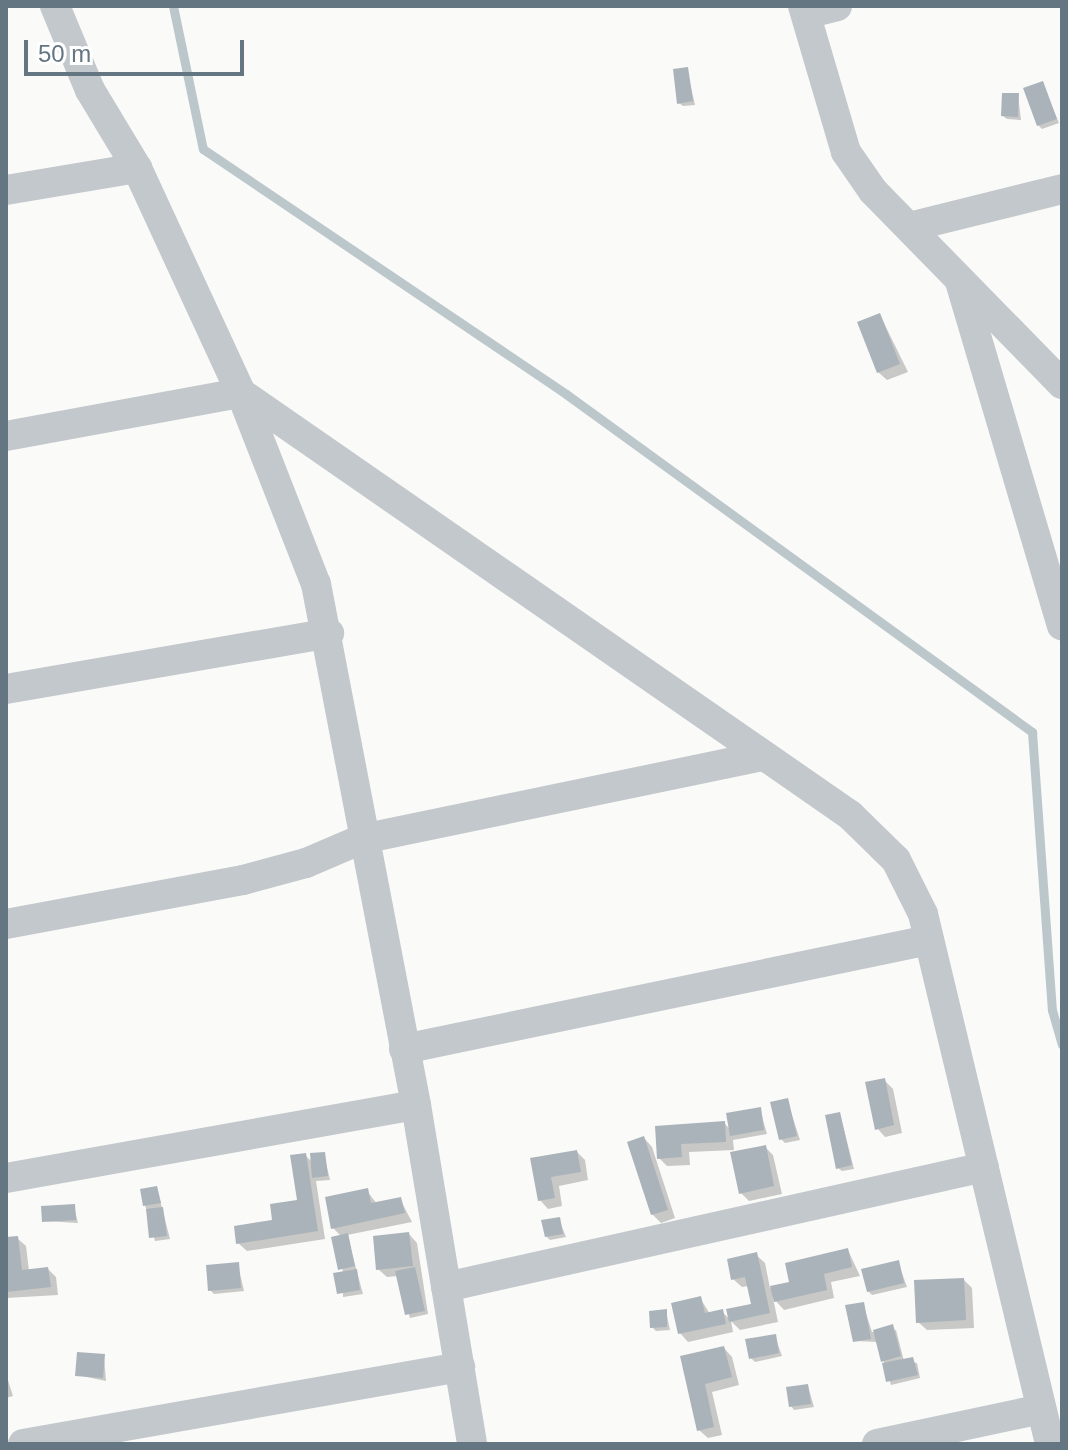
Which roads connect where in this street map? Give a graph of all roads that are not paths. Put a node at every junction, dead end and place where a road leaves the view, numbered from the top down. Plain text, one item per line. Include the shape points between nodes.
1 (55, 6) edge
2 (837, 6) edge
3 (805, 10) edge
4 (137, 168) junction
5 (1062, 189) edge
6 (6, 190) edge
7 (909, 227) junction
8 (960, 279) junction
9 (1062, 384) edge
10 (241, 393) junction
11 (6, 436) edge
12 (1062, 625) edge
13 (329, 633) junction
14 (6, 689) edge
15 (763, 756) junction
16 (362, 839) junction
17 (6, 924) edge
18 (929, 940) junction
19 (404, 1049) junction
20 (416, 1105) junction
21 (984, 1167) junction
22 (6, 1178) edge
23 (446, 1287) junction
24 (460, 1367) junction
25 (1041, 1409) junction
26 (23, 1444) edge
27 (472, 1444) edge
28 (877, 1444) edge
29 (1050, 1444) edge

1 - 4 street via 90,90
2 - 3 street
3 - 7 street via 846,152 873,191
4 - 6 street
4 - 10 street
5 - 7 street
7 - 8 street
8 - 9 street
8 - 12 street
10 - 11 street
10 - 13 street via 316,584
10 - 15 street
13 - 14 street
13 - 16 street
15 - 16 street
15 - 18 street via 850,815 896,860 923,914
16 - 17 street via 306,863 243,880
16 - 19 street
18 - 19 street
18 - 21 street
19 - 20 street
20 - 22 street
20 - 23 street
21 - 23 street
21 - 25 street
23 - 24 street
24 - 26 street
24 - 27 street
25 - 28 street
25 - 29 street

